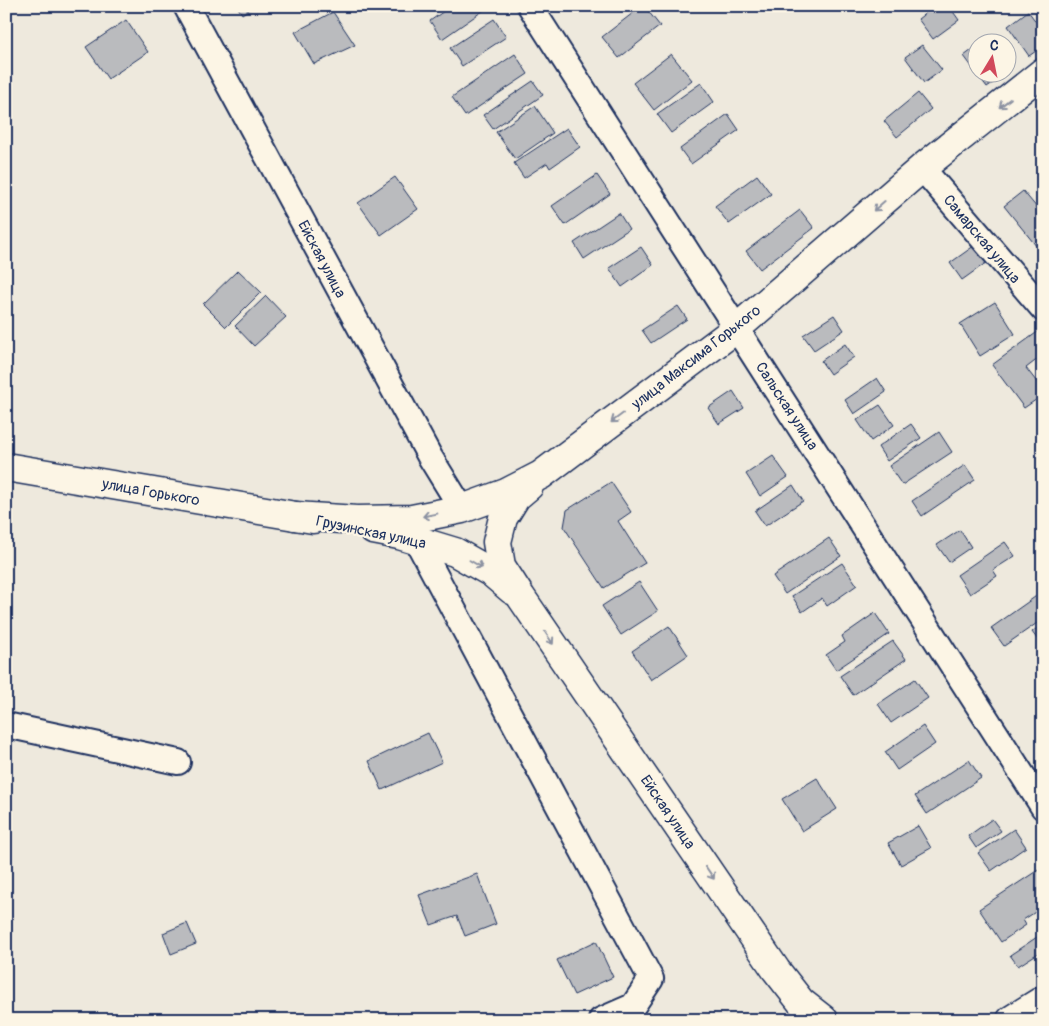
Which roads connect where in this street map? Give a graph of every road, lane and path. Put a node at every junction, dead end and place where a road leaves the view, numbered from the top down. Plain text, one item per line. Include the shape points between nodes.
1 (186, 6) edge
2 (530, 6) edge
3 (1043, 72) edge
4 (922, 168) junction
5 (1043, 309) edge
6 (737, 328) junction
7 (6, 468) edge
8 (541, 475) junction
9 (462, 509) junction
10 (295, 516) junction
11 (417, 540) junction
12 (521, 597) junction
13 (6, 725) edge
14 (178, 762) dead end
15 (1043, 807) edge
16 (1043, 1000) edge
17 (601, 1020) edge
18 (824, 1020) edge
19 (1011, 1020) edge

1 - 9 street, Ейская улица via 430,458
2 - 6 street, Сальская улица
3 -> 4 main road, улица Максима Горького
4 - 5 street, Самарская улица
4 -> 6 main road, улица Максима Горького
6 -> 8 main road, улица Максима Горького
6 - 15 street, Сальская улица
7 - 10 main road, улица Горького
8 - 9 main road, улица Максима Горького via 506,493
8 - 12 main road via 516,498 503,518 497,542 501,566
9 -> 10 main road, улица Максима Горького via 412,519
10 - 11 main road, Грузинская улица
11 -> 12 main road, Грузинская улица via 455,552 492,573
11 - 17 street via 651,979 632,1006
12 -> 18 main road, Ейская улица via 776,970 801,1002
13 - 14 street
16 - 19 main road

